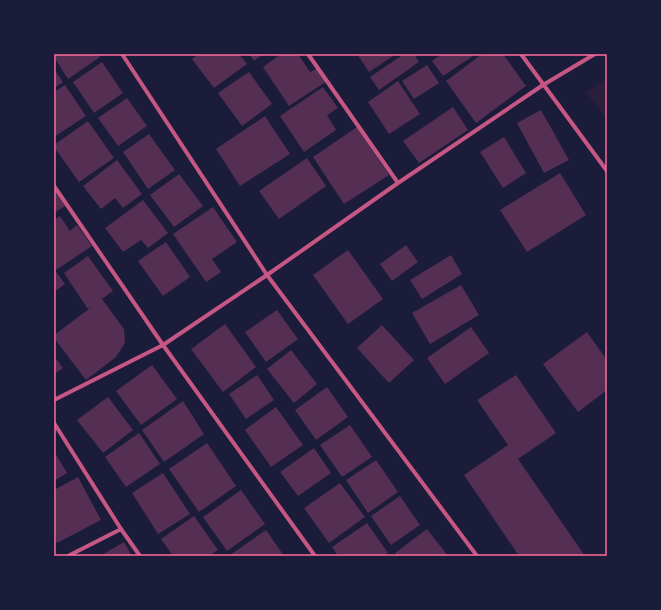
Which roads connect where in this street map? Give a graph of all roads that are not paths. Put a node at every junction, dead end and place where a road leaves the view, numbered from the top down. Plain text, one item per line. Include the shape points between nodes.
1 (122, 54) edge
2 (308, 54) edge
3 (521, 54) edge
4 (595, 54) edge
5 (543, 85) junction
6 (607, 171) edge
7 (398, 183) junction
8 (54, 186) edge
9 (267, 275) junction
10 (163, 345) junction
11 (54, 400) edge
12 (54, 423) edge
13 (120, 529) junction
14 (68, 556) edge
15 (140, 556) edge
16 (315, 556) edge
17 (477, 556) edge

1 - 9 street
2 - 7 street
3 - 5 street
4 - 5 street
5 - 6 street
5 - 7 street
7 - 9 street
8 - 10 street
9 - 10 street
9 - 17 street
10 - 11 street
10 - 16 street
12 - 13 street
13 - 14 street
13 - 15 street

